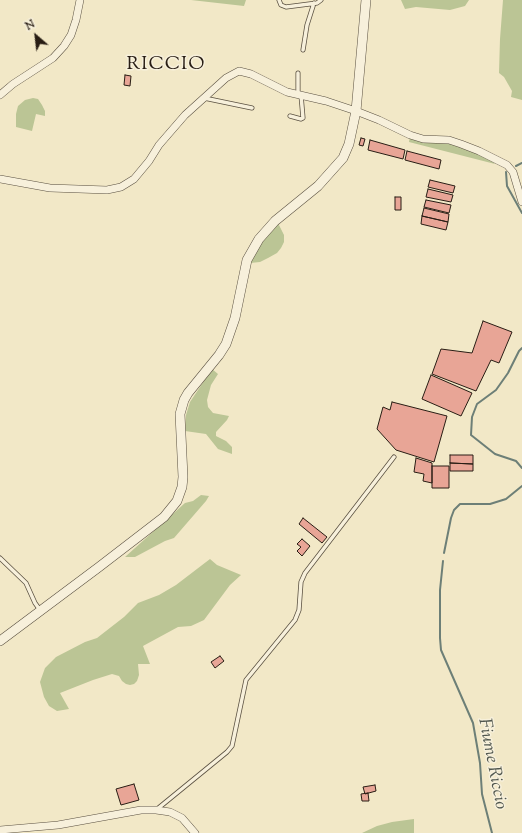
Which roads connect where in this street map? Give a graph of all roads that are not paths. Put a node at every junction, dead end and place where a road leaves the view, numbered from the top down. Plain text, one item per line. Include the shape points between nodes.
1 (80, 0) edge
2 (278, 0) edge
3 (321, 0) edge
4 (366, 0) edge
5 (314, 3) junction
6 (303, 50) dead end
7 (298, 74) dead end
8 (0, 94) edge
9 (299, 94) junction
10 (204, 98) junction
11 (252, 108) dead end
12 (356, 111) junction
13 (290, 116) dead end
14 (0, 179) edge
15 (522, 202) edge
16 (394, 457) dead end
17 (0, 558) edge
18 (41, 611) junction
19 (0, 641) edge
20 (156, 810) junction
21 (0, 830) edge
22 (195, 833) edge

1 - 8 street via 71,35 64,46 53,58
2 - 5 lane via 281,5 286,6
3 - 5 lane
4 - 12 street
5 - 6 lane
7 - 9 lane
9 - 10 street via 287,92 251,74 238,71
9 - 12 street
9 - 13 lane via 303,118
10 - 11 lane
10 - 14 street via 159,145 134,179 121,187 107,190 50,188
12 - 15 street via 410,135 423,139 449,140 507,165 516,178
12 - 18 street via 349,144 343,158 318,186 275,221 263,234 247,260 235,318 226,344 184,400 180,414 183,477 177,501 164,517
16 - 20 lane via 305,573 301,582 295,620 246,680 232,746
17 - 18 lane via 26,583
18 - 19 street
20 - 21 street via 141,810 58,825
20 - 22 street via 170,812 182,818

